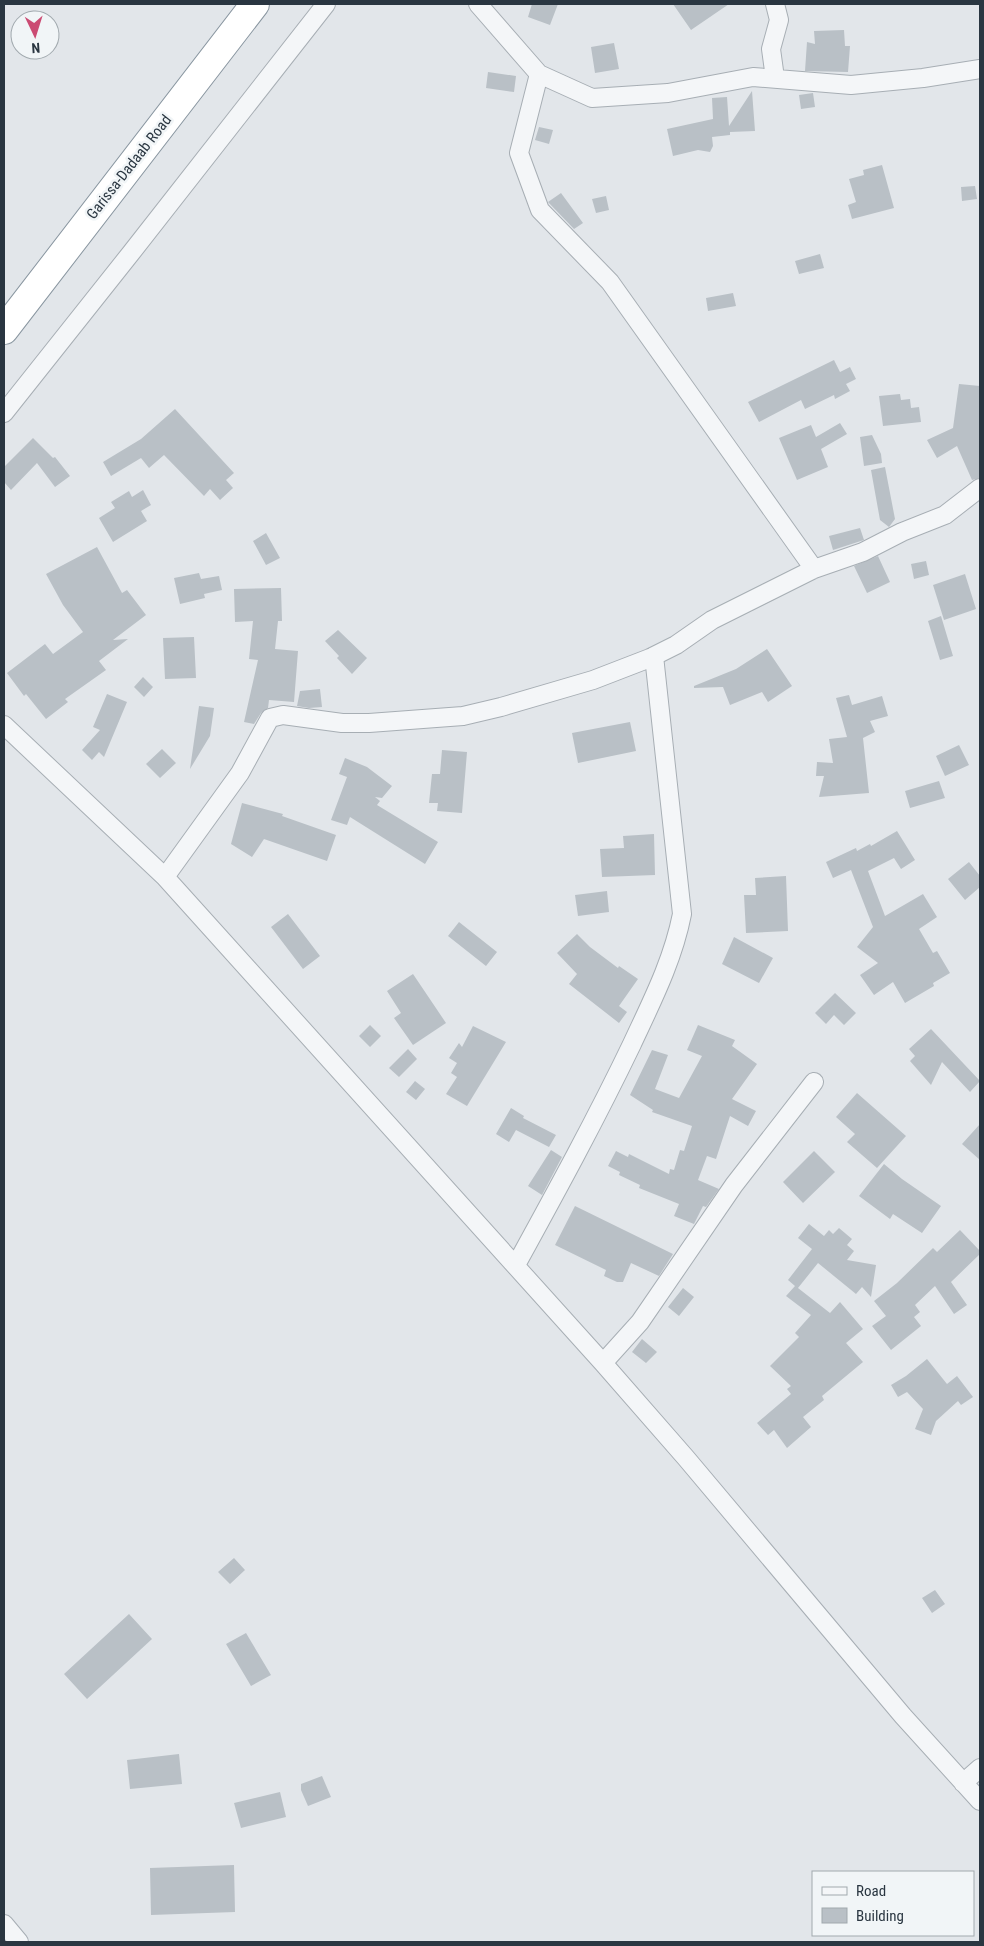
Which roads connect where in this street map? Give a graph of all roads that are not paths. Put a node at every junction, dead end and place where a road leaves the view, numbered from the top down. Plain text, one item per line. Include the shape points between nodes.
1 (254, 4) edge
2 (326, 4) edge
3 (478, 4) edge
4 (775, 4) edge
5 (980, 69) edge
6 (539, 74) junction
7 (775, 78) junction
8 (4, 330) edge
9 (4, 413) edge
10 (980, 488) edge
11 (814, 569) junction
12 (654, 656) junction
13 (4, 725) edge
14 (165, 877) junction
15 (814, 1082) dead end
16 (516, 1265) junction
17 (603, 1363) junction
18 (980, 1768) edge
19 (963, 1782) junction
20 (980, 1801) edge
21 (4, 1924) edge
22 (19, 1942) edge

1 - 8 highway, Garissa-Dadaab Road
2 - 9 street
3 - 6 street
4 - 7 street via 779,20 770,49
5 - 7 street via 851,85
6 - 7 street via 592,98 668,93 753,77
6 - 11 street via 519,153 540,210 610,282
10 - 11 street via 945,515 863,552
11 - 12 street via 712,620
12 - 14 street via 593,680 463,716 369,723 342,723 284,715 270,718 240,773
12 - 16 street via 682,914 678,936 664,975 617,1074
13 - 14 street
14 - 16 street
15 - 17 street via 734,1185 640,1322
16 - 17 street
17 - 19 street
18 - 19 street
19 - 20 street
21 - 22 street

